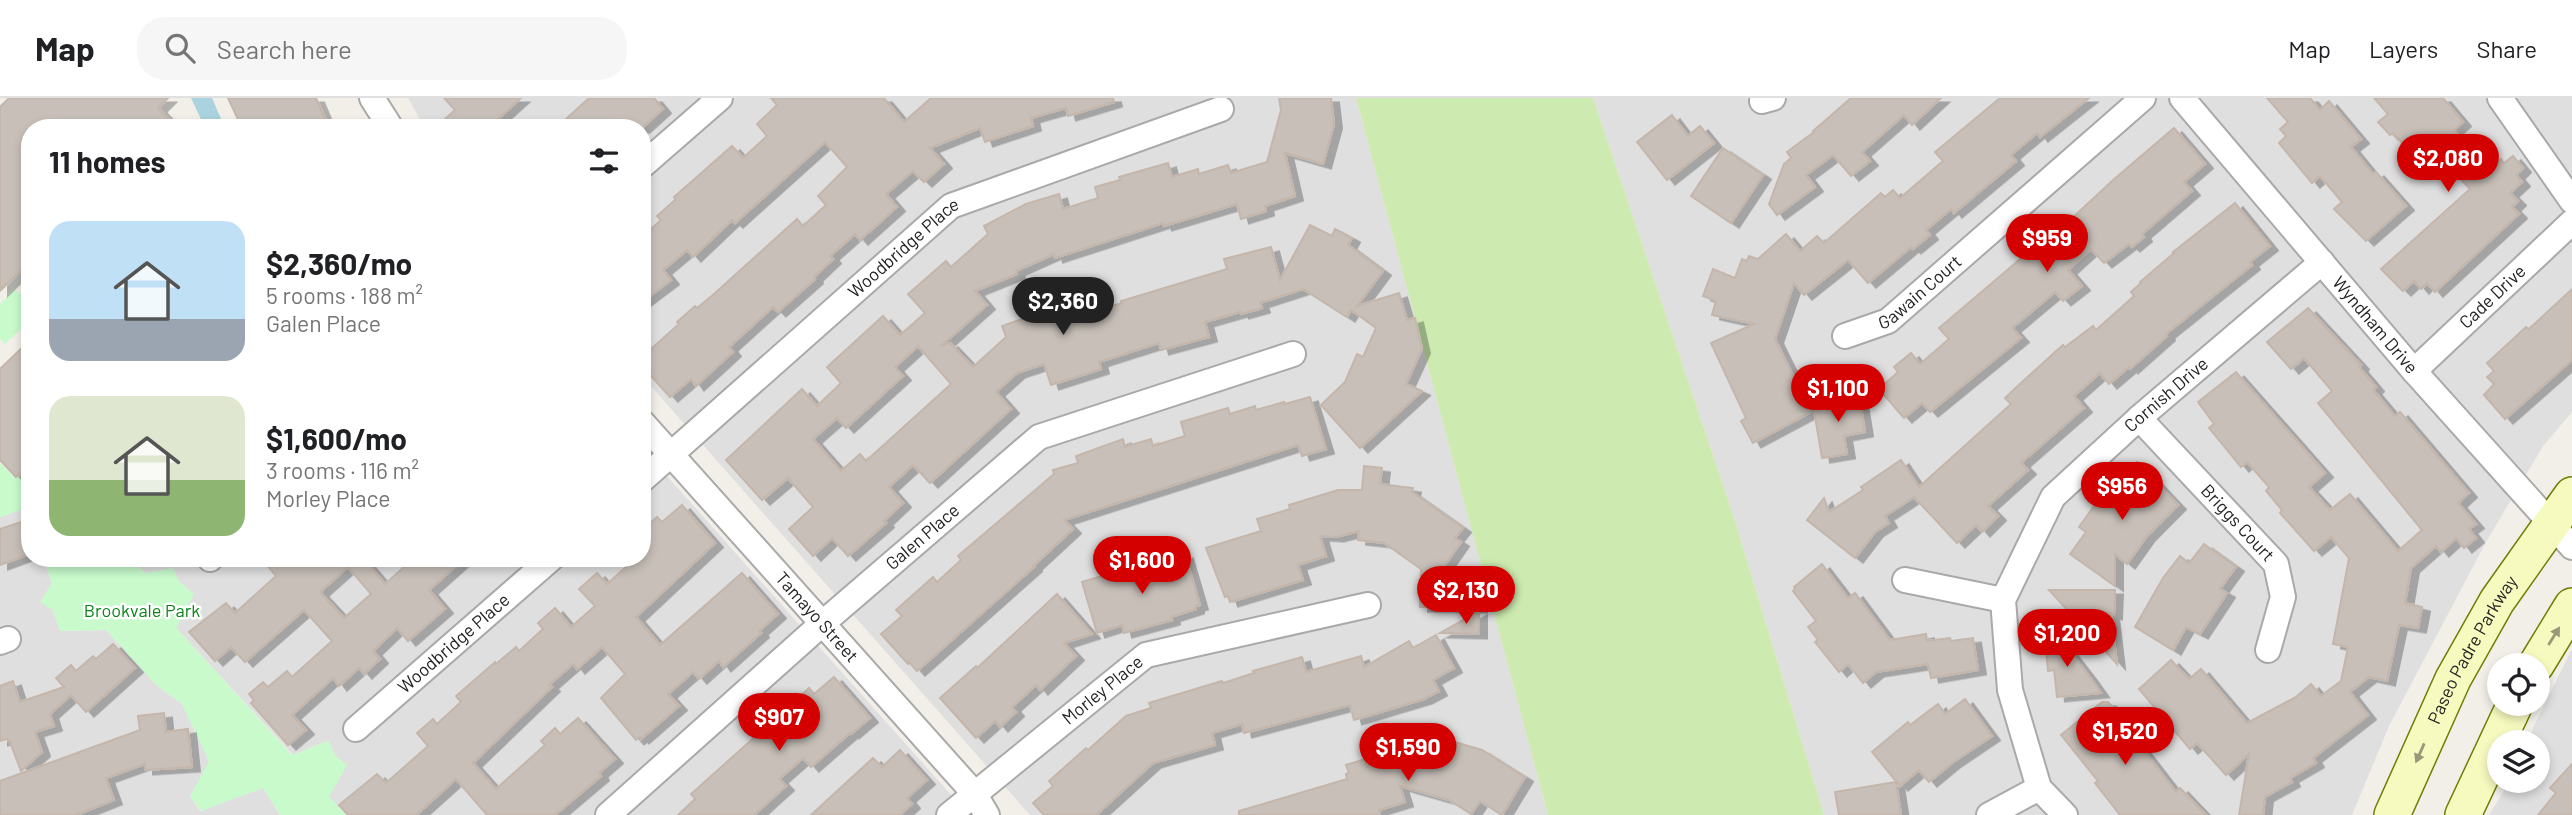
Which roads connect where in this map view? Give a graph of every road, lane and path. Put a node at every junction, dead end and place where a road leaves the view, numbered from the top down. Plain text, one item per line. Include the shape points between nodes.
1 (372, 98) edge
2 (720, 98) edge
3 (2143, 98) edge
4 (2182, 98) edge
5 (2500, 98) edge
6 (1221, 108) dead end
7 (385, 119) edge
8 (651, 158) edge
9 (2572, 201) edge
10 (2572, 222) edge
11 (2322, 262) junction
12 (1845, 336) dead end
13 (1293, 354) dead end
14 (2414, 371) junction
15 (2139, 418) junction
16 (651, 431) edge
17 (673, 454) junction
18 (651, 472) edge
19 (2572, 495) edge
20 (2561, 536) edge
21 (542, 567) edge
22 (1905, 580) dead end
23 (2003, 600) junction
24 (1368, 605) dead end
25 (2572, 606) edge
26 (824, 622) junction
27 (2268, 649) dead end
28 (2543, 653) edge
29 (2509, 716) edge
30 (356, 729) dead end
31 (2039, 788) junction
32 (974, 793) junction
33 (608, 815) edge
34 (949, 815) edge
35 (987, 815) edge
36 (1989, 815) edge
37 (2065, 815) edge
38 (2392, 815) edge
39 (2463, 815) edge

1 - 7 street
2 - 8 street
3 - 12 street, Gawain Court via 1888,321
4 - 11 street, Wyndham Drive
5 - 9 street
6 - 17 street, Woodbridge Place via 951,206
10 - 14 street, Cade Drive
11 - 14 street, Wyndham Drive
11 - 15 street, Cornish Drive
13 - 26 street, Galen Place via 1039,437
14 - 20 street, Wyndham Drive
15 - 23 street, Cornish Drive via 2053,497
15 - 27 street, Briggs Court via 2276,564 2283,597
16 - 17 street, Tamayo Street
17 - 18 street, Woodbridge Place
17 - 26 street, Tamayo Street
19 - 20 main road, Paseo Padre Parkway
20 -> 38 main road, Paseo Padre Parkway via 2497,600 2454,679
21 - 30 street, Woodbridge Place
22 - 23 street
23 - 31 street via 2010,690
24 - 32 street, Morley Place via 1146,655
28 -> 25 main road
26 - 32 street, Tamayo Street
26 - 33 street, Galen Place
29 - 39 main road
31 - 36 street
31 - 37 street
32 - 34 street, Morley Place
32 - 35 street, Tamayo Street

